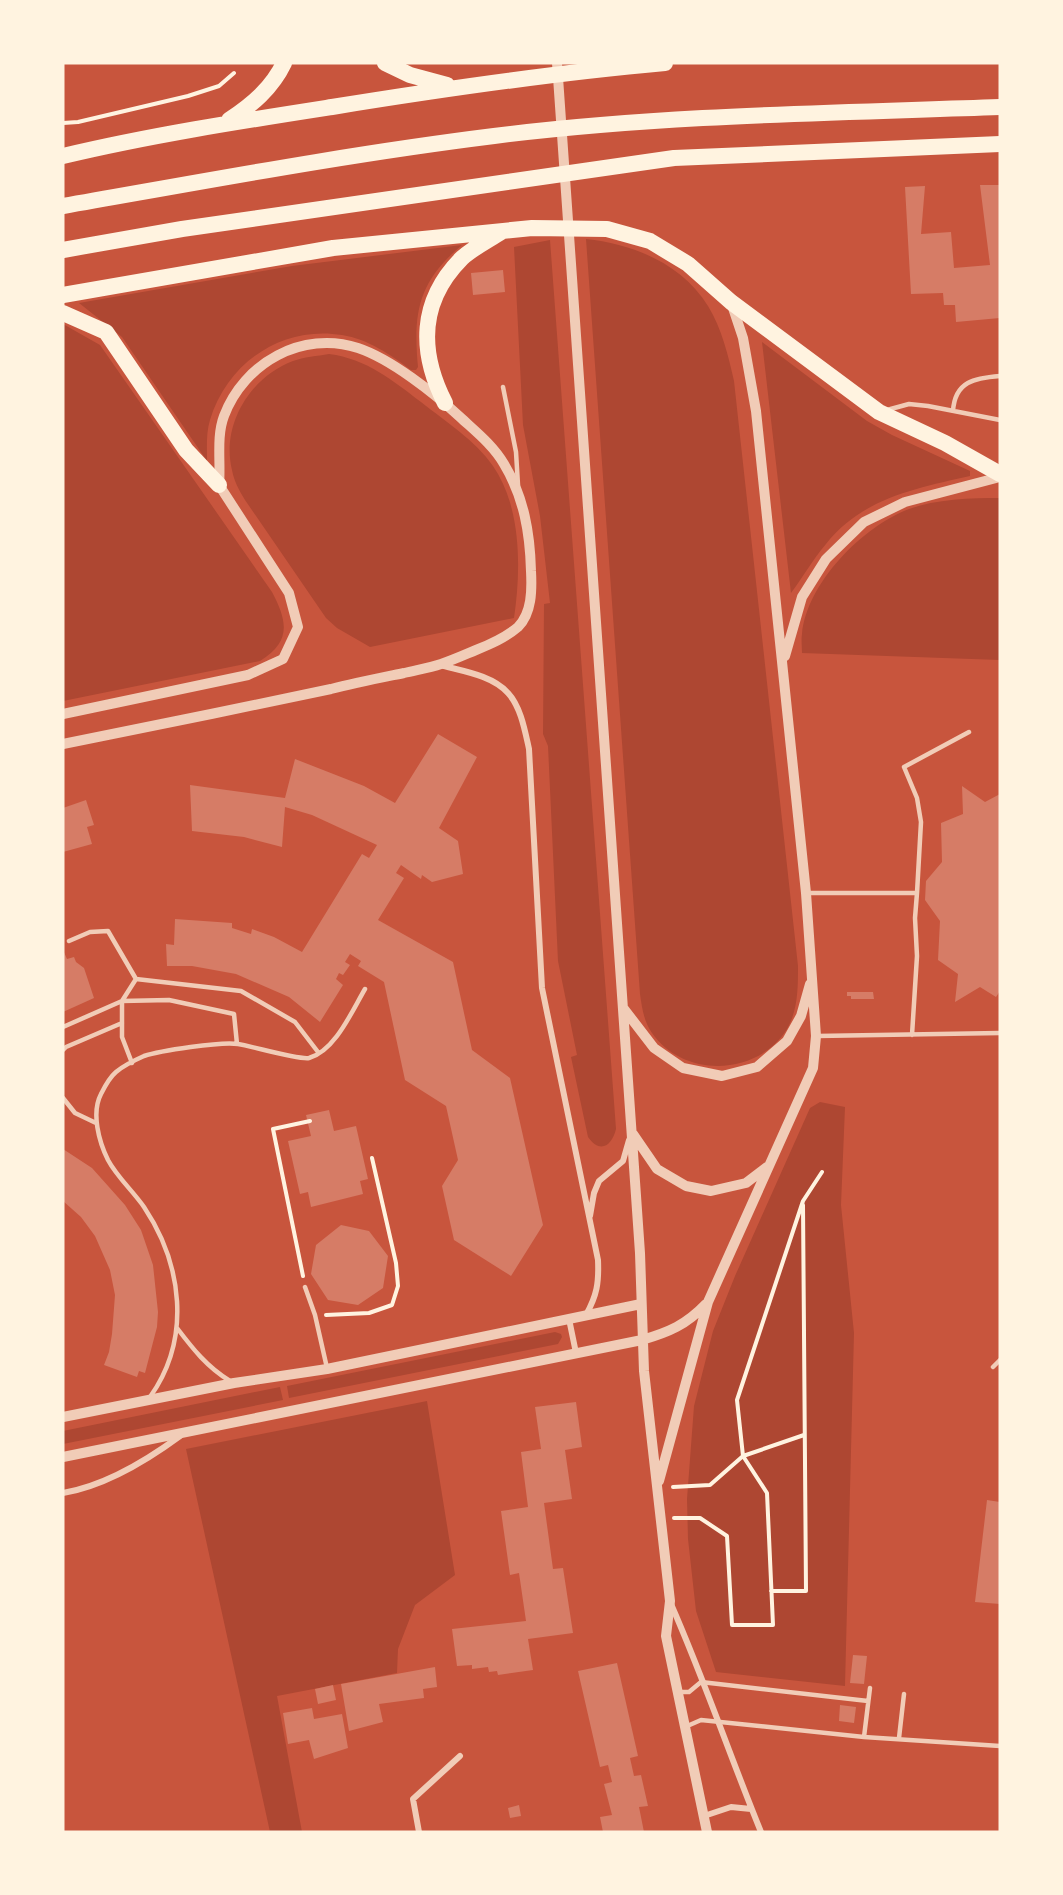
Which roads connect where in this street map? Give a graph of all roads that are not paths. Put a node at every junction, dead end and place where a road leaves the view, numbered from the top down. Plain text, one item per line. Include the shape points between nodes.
1 (385, 63) edge
2 (557, 63) edge
3 (614, 63) edge
4 (665, 63) edge
5 (282, 64) edge
6 (595, 69) junction
7 (454, 87) junction
8 (1000, 107) edge
9 (223, 124) junction
10 (1000, 144) edge
11 (63, 156) edge
12 (63, 206) edge
13 (504, 230) junction
14 (63, 250) edge
15 (63, 295) edge
16 (731, 302) junction
17 (63, 313) edge
18 (1000, 376) edge
19 (503, 387) dead end
20 (445, 404) junction
21 (953, 411) junction
22 (879, 412) junction
23 (1000, 420) edge
24 (1000, 476) edge
25 (219, 485) junction
26 (519, 493) junction
27 (783, 662) junction
28 (440, 665) junction
29 (63, 714) edge
30 (969, 732) dead end
31 (63, 744) edge
32 (806, 893) junction
33 (917, 893) junction
34 (69, 941) dead end
35 (812, 975) junction
36 (136, 979) junction
37 (365, 989) dead end
38 (122, 1001) junction
39 (624, 1009) junction
40 (122, 1023) junction
41 (63, 1027) edge
42 (1000, 1033) edge
43 (912, 1035) junction
44 (816, 1036) junction
45 (237, 1044) junction
46 (63, 1050) edge
47 (318, 1052) junction
48 (132, 1063) junction
49 (63, 1098) edge
50 (96, 1123) junction
51 (632, 1131) junction
52 (770, 1164) junction
53 (589, 1219) junction
54 (305, 1287) road end
55 (708, 1302) junction
56 (641, 1304) junction
57 (585, 1315) junction
58 (569, 1318) junction
59 (177, 1328) junction
60 (642, 1340) junction
61 (576, 1353) junction
62 (1000, 1360) edge
63 (993, 1367) dead end
64 (327, 1369) junction
65 (234, 1383) junction
66 (149, 1400) junction
67 (63, 1417) edge
68 (186, 1432) junction
69 (63, 1457) edge
70 (657, 1487) junction
71 (63, 1493) edge
72 (670, 1601) junction
73 (701, 1682) junction
74 (870, 1688) dead end
75 (678, 1692) junction
76 (904, 1694) dead end
77 (868, 1701) junction
78 (718, 1722) junction
79 (685, 1727) junction
80 (864, 1737) junction
81 (899, 1738) junction
82 (1000, 1746) edge
83 (460, 1756) dead end
84 (751, 1809) junction
85 (704, 1816) junction
86 (419, 1832) edge
87 (707, 1832) edge
88 (761, 1832) edge

1 - 7 highway via 410,75
2 - 39 street
3 - 6 highway
4 - 6 highway
5 - 9 highway via 265,91
6 - 7 highway
7 - 9 highway
8 - 12 highway via 667,119 494,136
9 - 11 highway
10 - 14 highway via 674,158 182,229
13 - 15 highway via 333,248
13 - 16 highway via 607,229 650,241 688,264
13 - 20 highway via 464,256 442,282 431,307 427,353
16 - 22 highway
16 - 27 street via 743,338 756,411
17 - 25 highway via 106,332 186,450
18 - 21 lane via 964,384 954,400
19 - 26 lane via 516,452
20 - 25 street via 387,362 357,348 331,343 297,346 269,359 248,375 233,396 219,437
20 - 26 street via 485,440 503,462
21 - 22 lane via 909,404
21 - 23 lane
22 - 24 highway via 945,443
24 - 27 street via 905,502 864,522 826,559 802,597
25 - 29 street via 289,592 298,627 283,658 248,675
26 - 28 street via 527,521 531,564 528,609 520,625 501,639
27 - 32 street
28 - 31 street
28 - 53 street via 485,677 508,693 521,716 529,749 542,988
30 - 33 lane via 904,767 917,798 921,822
32 - 33 lane
32 - 35 street
33 - 43 lane
34 - 36 lane via 90,932 108,931
35 - 39 street via 801,1016 787,1041 757,1067 722,1076 683,1068 663,1055
35 - 44 street
36 - 38 lane
36 - 47 lane via 241,991 295,1022
37 - 47 lane via 330,1046
38 - 40 lane
38 - 41 lane
38 - 45 lane via 169,1000 234,1014
39 - 51 street
40 - 46 lane
40 - 48 lane via 122,1037
42 - 43 lane
43 - 44 lane
44 - 52 street via 813,1068
45 - 47 lane via 308,1058
45 - 48 lane via 186,1048 144,1056
48 - 50 lane via 115,1073 99,1096
49 - 50 lane via 75,1113
50 - 59 lane via 108,1160 144,1207 167,1249 177,1288
51 - 52 street via 657,1168 686,1186 711,1191 746,1183
51 - 53 street via 623,1161 599,1181
51 - 56 street
52 - 55 street
53 - 57 street via 599,1276 596,1297
54 - 64 lane
55 - 60 street via 691,1320
55 - 70 street
56 - 57 street
56 - 60 street
57 - 58 street
58 - 61 street
58 - 64 street
59 - 65 lane via 201,1359
59 - 66 lane via 169,1363
60 - 61 street
60 - 70 street
61 - 68 street
62 - 63 lane
64 - 65 street
65 - 66 street
66 - 67 street
68 - 69 street
68 - 71 street via 112,1476 81,1490
70 - 72 street
72 - 73 street
72 - 75 street via 666,1636
73 - 75 lane via 688,1692
73 - 77 lane
73 - 78 street
74 - 77 lane
75 - 79 street
76 - 81 lane
77 - 80 lane
78 - 79 lane via 701,1720
78 - 80 lane
78 - 84 street
79 - 85 street
80 - 81 lane
81 - 82 lane
83 - 86 street via 413,1799
84 - 85 street via 731,1808
84 - 88 street
85 - 87 street

